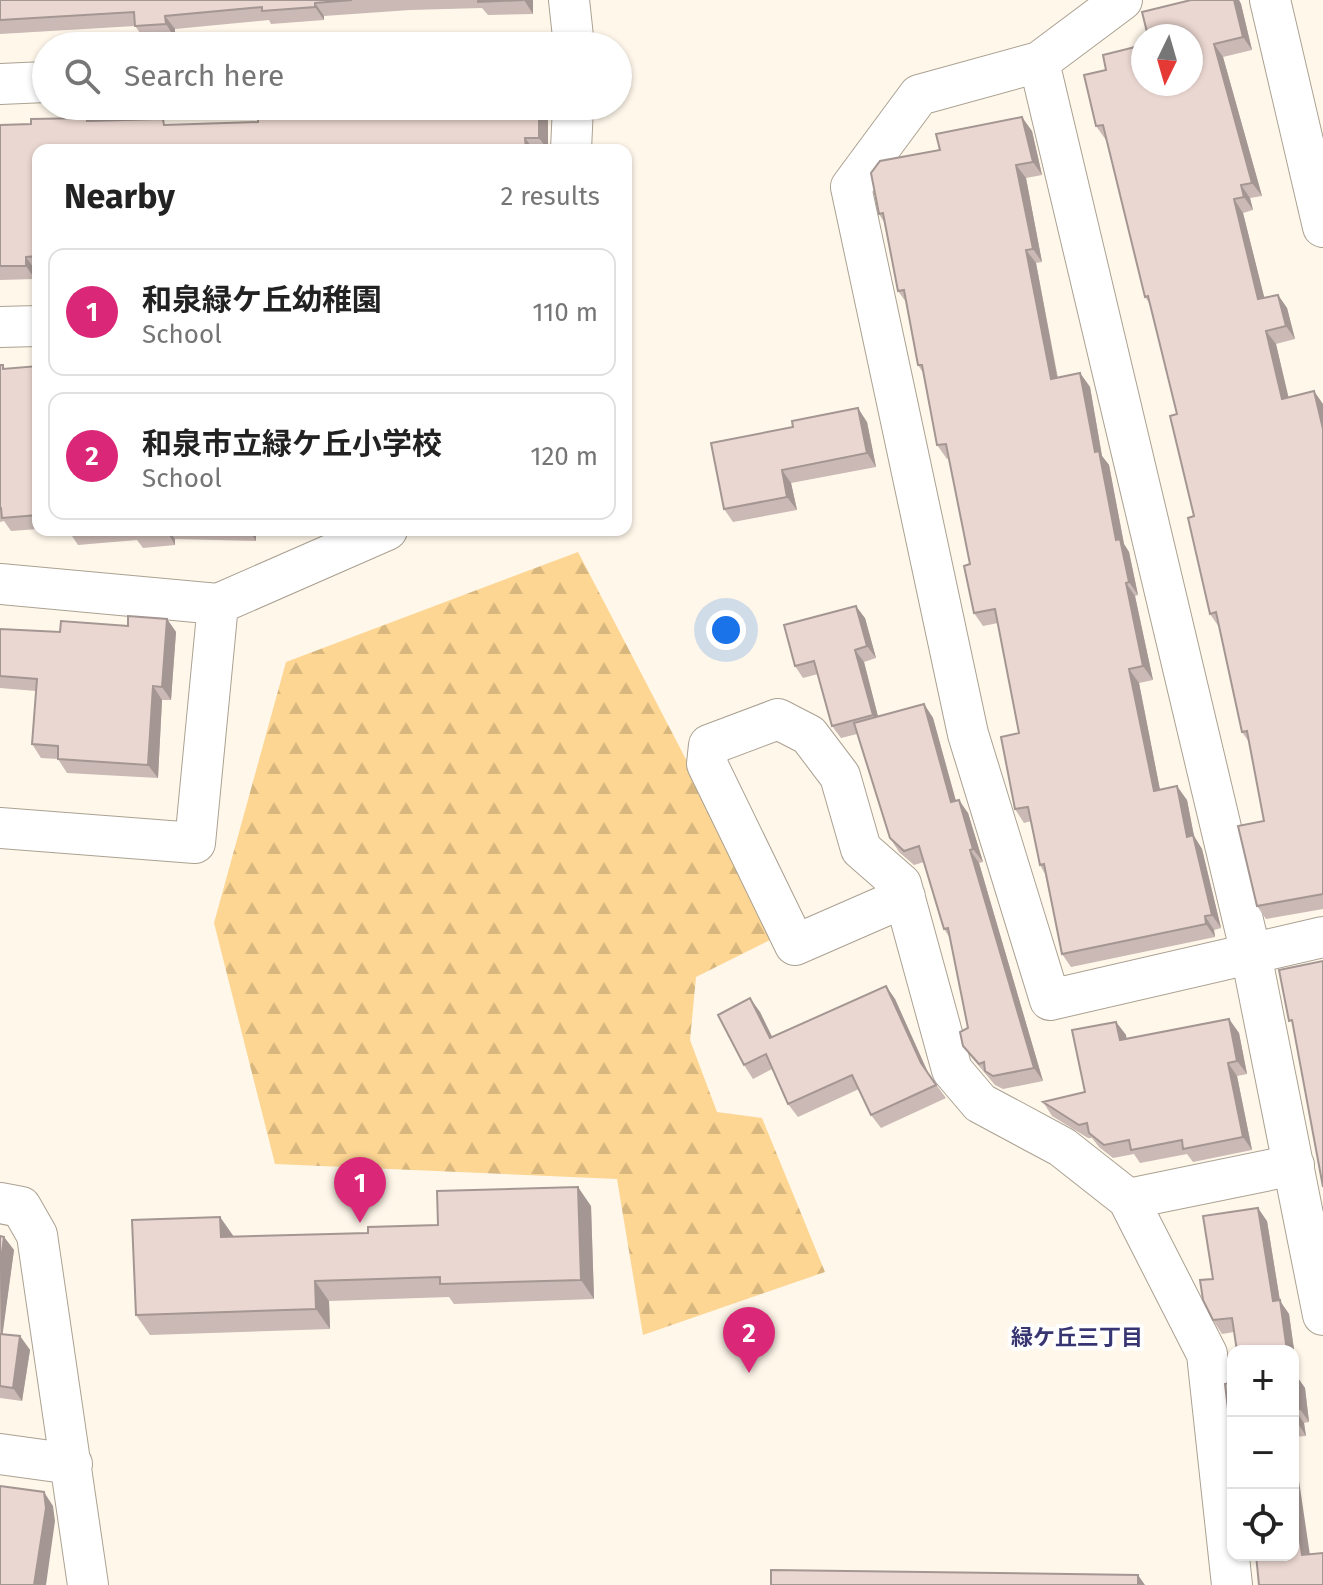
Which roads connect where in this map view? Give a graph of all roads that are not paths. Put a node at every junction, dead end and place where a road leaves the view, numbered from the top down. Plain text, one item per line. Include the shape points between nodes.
1 (569, 0) edge
2 (1122, 0) edge
3 (1270, 0) edge
4 (572, 32) edge
5 (1039, 62) junction
6 (32, 83) edge
7 (0, 84) edge
8 (572, 120) edge
9 (571, 144) edge
10 (1323, 227) edge
11 (32, 326) edge
12 (0, 327) edge
13 (373, 536) edge
14 (0, 584) edge
15 (218, 604) junction
16 (0, 828) edge
17 (905, 897) junction
18 (1323, 937) edge
19 (1251, 954) junction
20 (1294, 1165) junction
21 (1128, 1199) junction
22 (0, 1203) edge
23 (1323, 1315) edge
24 (0, 1454) edge
25 (72, 1464) junction
26 (88, 1585) edge
27 (1232, 1585) edge

1 - 4 street
2 - 5 street
3 - 10 street
5 - 19 street
5 - 19 street via 919,95 851,187 968,734 1050,1000
6 - 7 street
8 - 9 street
11 - 12 street
13 - 15 street
14 - 15 street
15 - 16 street via 195,843
17 - 17 street via 901,884 861,849 840,776 809,735 778,719 709,745 707,764 795,945
17 - 21 street via 952,1070 980,1103 1062,1147
18 - 19 street
19 - 20 street
20 - 21 street
20 - 23 street
21 - 27 street via 1207,1354
22 - 25 street via 21,1207 37,1235
24 - 25 street
25 - 26 street

